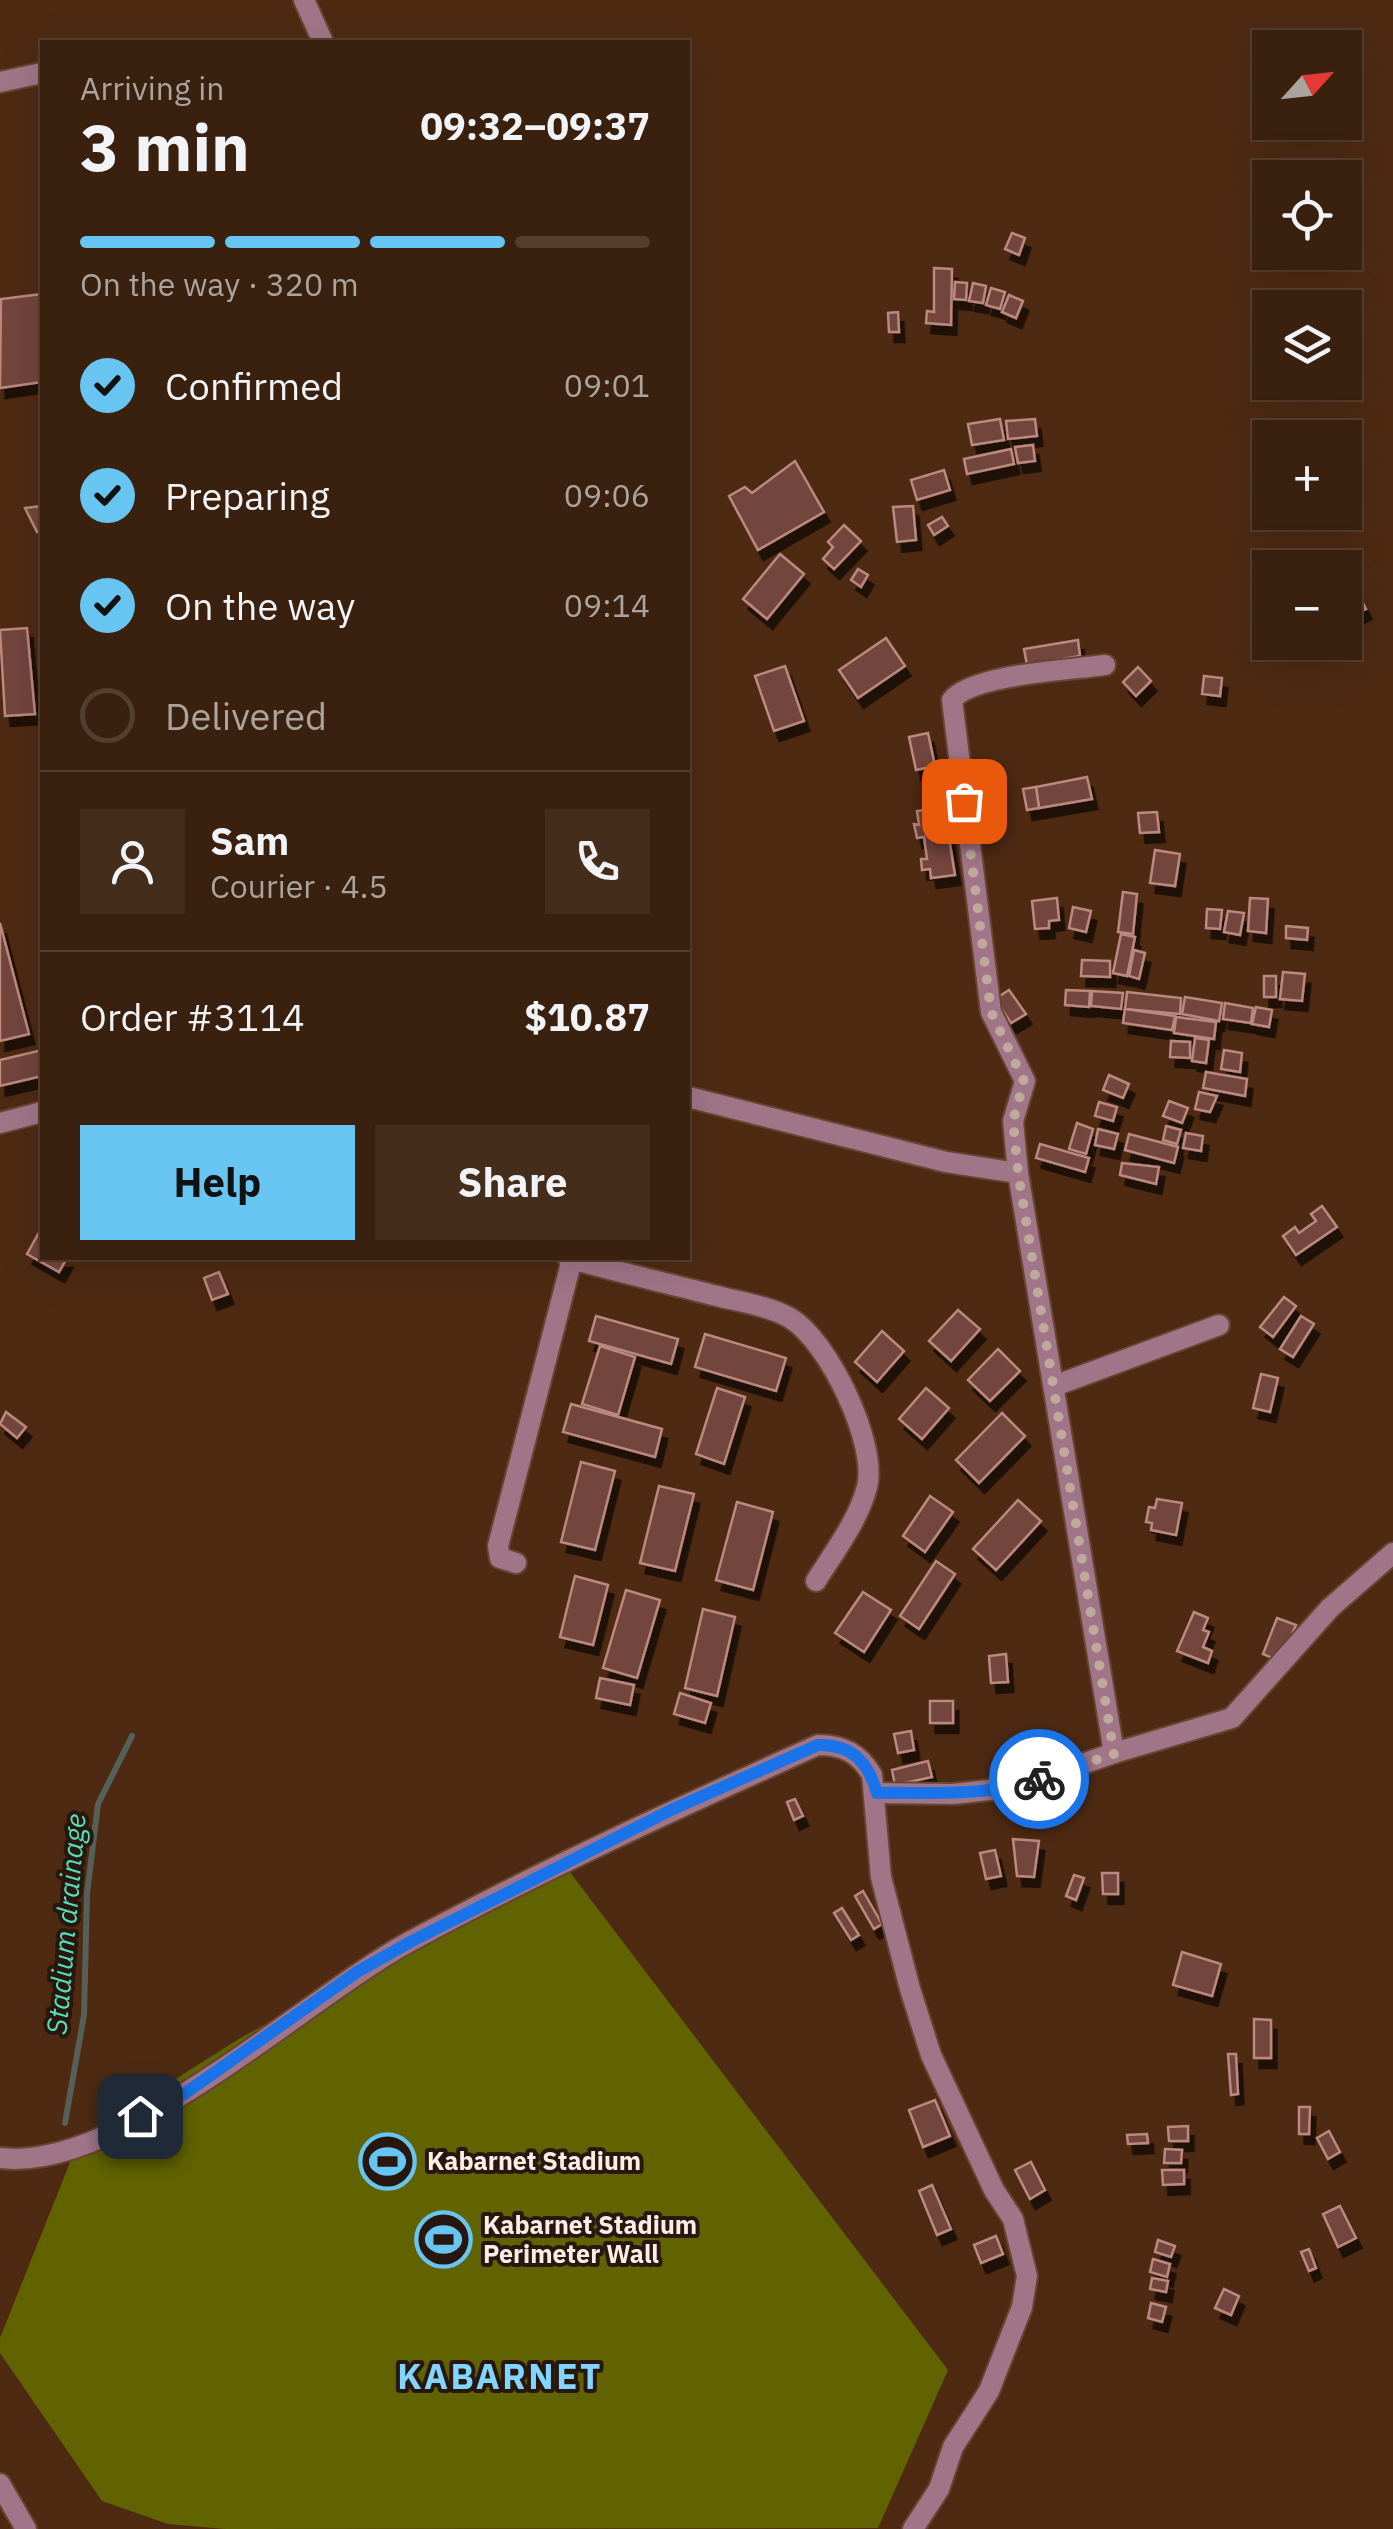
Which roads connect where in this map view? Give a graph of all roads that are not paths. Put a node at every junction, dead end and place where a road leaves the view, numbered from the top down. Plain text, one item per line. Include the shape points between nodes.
1 (304, 0) edge
2 (322, 40) edge
3 (40, 73) edge
4 (0, 82) edge
5 (1106, 665) dead end
6 (690, 1098) edge
7 (40, 1113) edge
8 (0, 1124) edge
9 (1018, 1172) junction
10 (570, 1260) edge
11 (578, 1260) edge
12 (1219, 1325) dead end
13 (1054, 1386) junction
14 (1393, 1553) edge
15 (516, 1563) dead end
16 (816, 1581) dead end
17 (1114, 1754) junction
18 (877, 1793) junction
19 (0, 2158) edge
20 (0, 2484) edge
21 (26, 2529) edge
22 (913, 2529) edge

1 - 2 street
3 - 4 street
5 - 9 street via 990,682 952,700 991,1012 1024,1081 1013,1121
6 - 9 street via 946,1162
7 - 8 street
9 - 13 street
10 - 15 street via 498,1546 500,1558
11 - 16 street via 791,1318 816,1342 862,1436 868,1484
12 - 13 street
13 - 17 street
14 - 17 street via 1330,1608 1232,1718
17 - 18 street via 1016,1787
18 - 19 street via 865,1763 838,1745 818,1745 673,1809 412,1941 184,2094 91,2144 22,2160
18 - 22 street via 881,1877 910,1989 931,2055 1013,2218 1026,2276 1022,2308 989,2391
20 - 21 street

